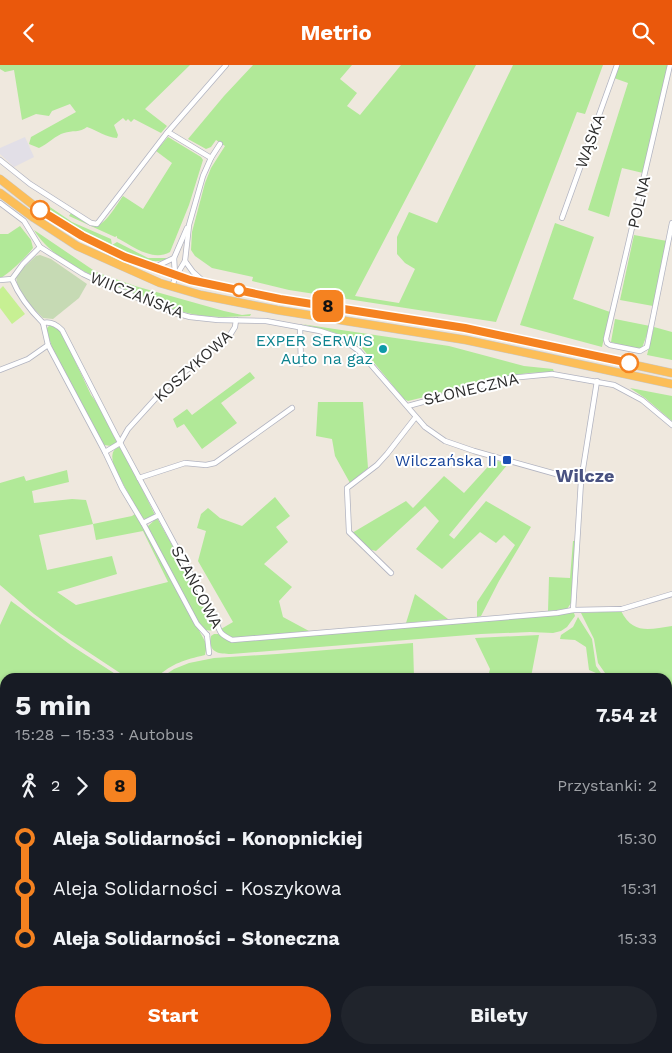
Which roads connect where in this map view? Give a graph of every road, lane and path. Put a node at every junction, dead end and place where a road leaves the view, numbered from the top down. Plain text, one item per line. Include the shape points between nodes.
1 (226, 65) edge
2 (617, 65) edge
3 (670, 65) edge
4 (168, 132) junction
5 (220, 144) dead end
6 (211, 158) junction
7 (0, 160) edge
8 (0, 179) edge
9 (0, 193) edge
10 (0, 203) edge
11 (562, 218) dead end
12 (672, 223) edge
13 (189, 225) junction
14 (40, 247) junction
15 (174, 258) junction
16 (185, 261) junction
17 (152, 268) junction
18 (176, 276) junction
19 (12, 279) junction
20 (0, 280) edge
21 (204, 283) junction
22 (172, 286) junction
23 (236, 320) junction
24 (43, 323) junction
25 (300, 327) junction
26 (48, 345) junction
27 (301, 365) dead end
28 (0, 370) edge
29 (672, 373) edge
30 (596, 381) junction
31 (672, 384) edge
32 (408, 406) junction
33 (292, 408) dead end
34 (415, 418) junction
35 (672, 425) edge
36 (120, 443) junction
37 (105, 452) junction
38 (139, 478) junction
39 (581, 481) junction
40 (159, 515) junction
41 (143, 523) junction
42 (391, 573) dead end
43 (672, 594) edge
44 (573, 610) junction
45 (217, 630) junction
46 (207, 635) junction
47 (209, 653) dead end

1 - 4 street
2 - 11 street, WĄSKA
3 - 12 street, POLNA via 606,339 610,345 640,351 646,347
4 - 6 street
4 - 7 street via 97,224 30,184
5 - 6 street
6 - 13 street
8 - 17 highway via 37,208 82,236
9 - 22 highway via 77,246
10 - 14 street, WIICZAŃSKA via 24,221
13 - 15 street
13 - 16 street
14 - 19 street
14 - 23 street, WIICZAŃSKA via 83,274 172,312 198,318
15 - 17 street
15 - 18 street
16 - 18 street
16 - 21 street
17 - 18 highway
18 - 21 highway
18 - 22 street
19 - 20 street
19 - 24 street, SZAŃCOWA via 17,291
21 - 29 highway via 280,299 465,328
22 - 31 highway via 236,302 466,340
23 - 25 street, WIICZAŃSKA
23 - 36 street, KOSZYKOWA via 230,335 166,387 128,429
24 - 26 street, SZAŃCOWA
24 - 36 street, SZAŃCOWA via 48,321 62,330
25 - 27 street
25 - 32 street, WIICZAŃSKA via 330,334 351,344
26 - 28 street via 28,359
26 - 37 street, SZAŃCOWA
30 - 32 street, SŁONECZNA via 552,374 510,378
30 - 35 street, SŁONECZNA via 628,391
30 - 39 street
32 - 34 street, WIICZAŃSKA
33 - 38 street via 215,463 185,463
34 - 39 street, WIICZAŃSKA via 435,435 456,445
34 - 42 street via 388,454 347,488 350,532
36 - 37 street, KOSZYKOWA
36 - 38 street, SZAŃCOWA
37 - 41 street, SZAŃCOWA
38 - 40 street, SZAŃCOWA
39 - 44 street
40 - 41 street
40 - 45 street, SZAŃCOWA via 216,621
41 - 46 street, SZAŃCOWA via 197,623
43 - 44 street, SZAŃCOWA via 622,609
44 - 45 street, SZAŃCOWA via 232,640
45 - 46 street
46 - 47 street

